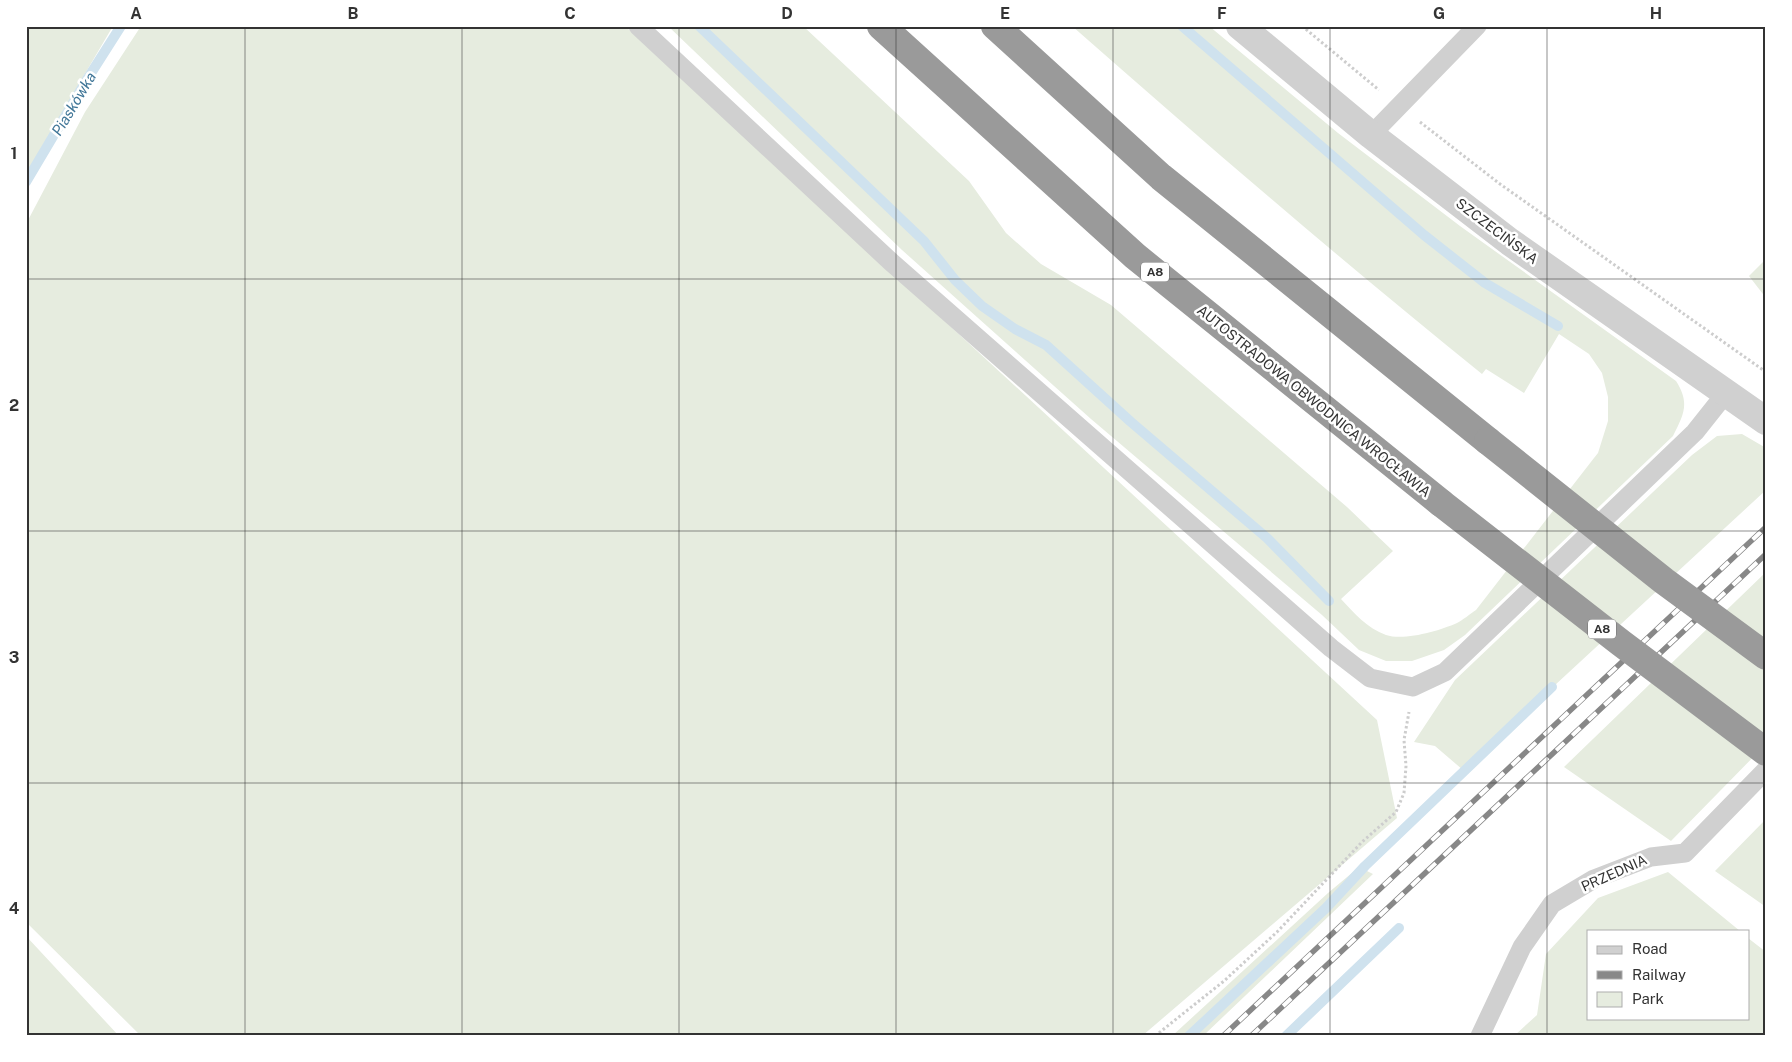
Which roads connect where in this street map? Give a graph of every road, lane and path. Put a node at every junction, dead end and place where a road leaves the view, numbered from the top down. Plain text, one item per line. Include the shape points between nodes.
1 (638, 26) edge
2 (882, 26) edge
3 (995, 26) edge
4 (1240, 26) edge
5 (1302, 26) edge
6 (1477, 26) edge
7 (1399, 106) junction
8 (1371, 135) junction
9 (1766, 372) edge
10 (1726, 393) junction
11 (1766, 421) edge
12 (1766, 656) edge
13 (1413, 687) junction
14 (1766, 752) edge
15 (1766, 770) edge
16 (1155, 1036) edge
17 (1480, 1036) edge

1 - 13 lane via 890,261 1331,648 1370,678
2 - 14 highway, AUTOSTRADOWA OBWODNICA WROCŁAWIA / A8, bridge via 1135,256 1440,503
3 - 12 highway, bridge via 1161,177 1664,581
4 - 8 street, SZCZECIŃSKA
5 - 7 path
6 - 7 lane
7 - 8 lane
7 - 9 path via 1500,184
8 - 10 street, SZCZECIŃSKA via 1510,242
10 - 11 street, SZCZECIŃSKA
10 - 13 lane via 1695,432 1444,672
13 - 16 path via 1404,740 1404,793 1396,812 1362,842 1277,932 1224,981
15 - 17 lane, PRZEDNIA via 1685,853 1651,856 1594,879 1552,904 1522,946

